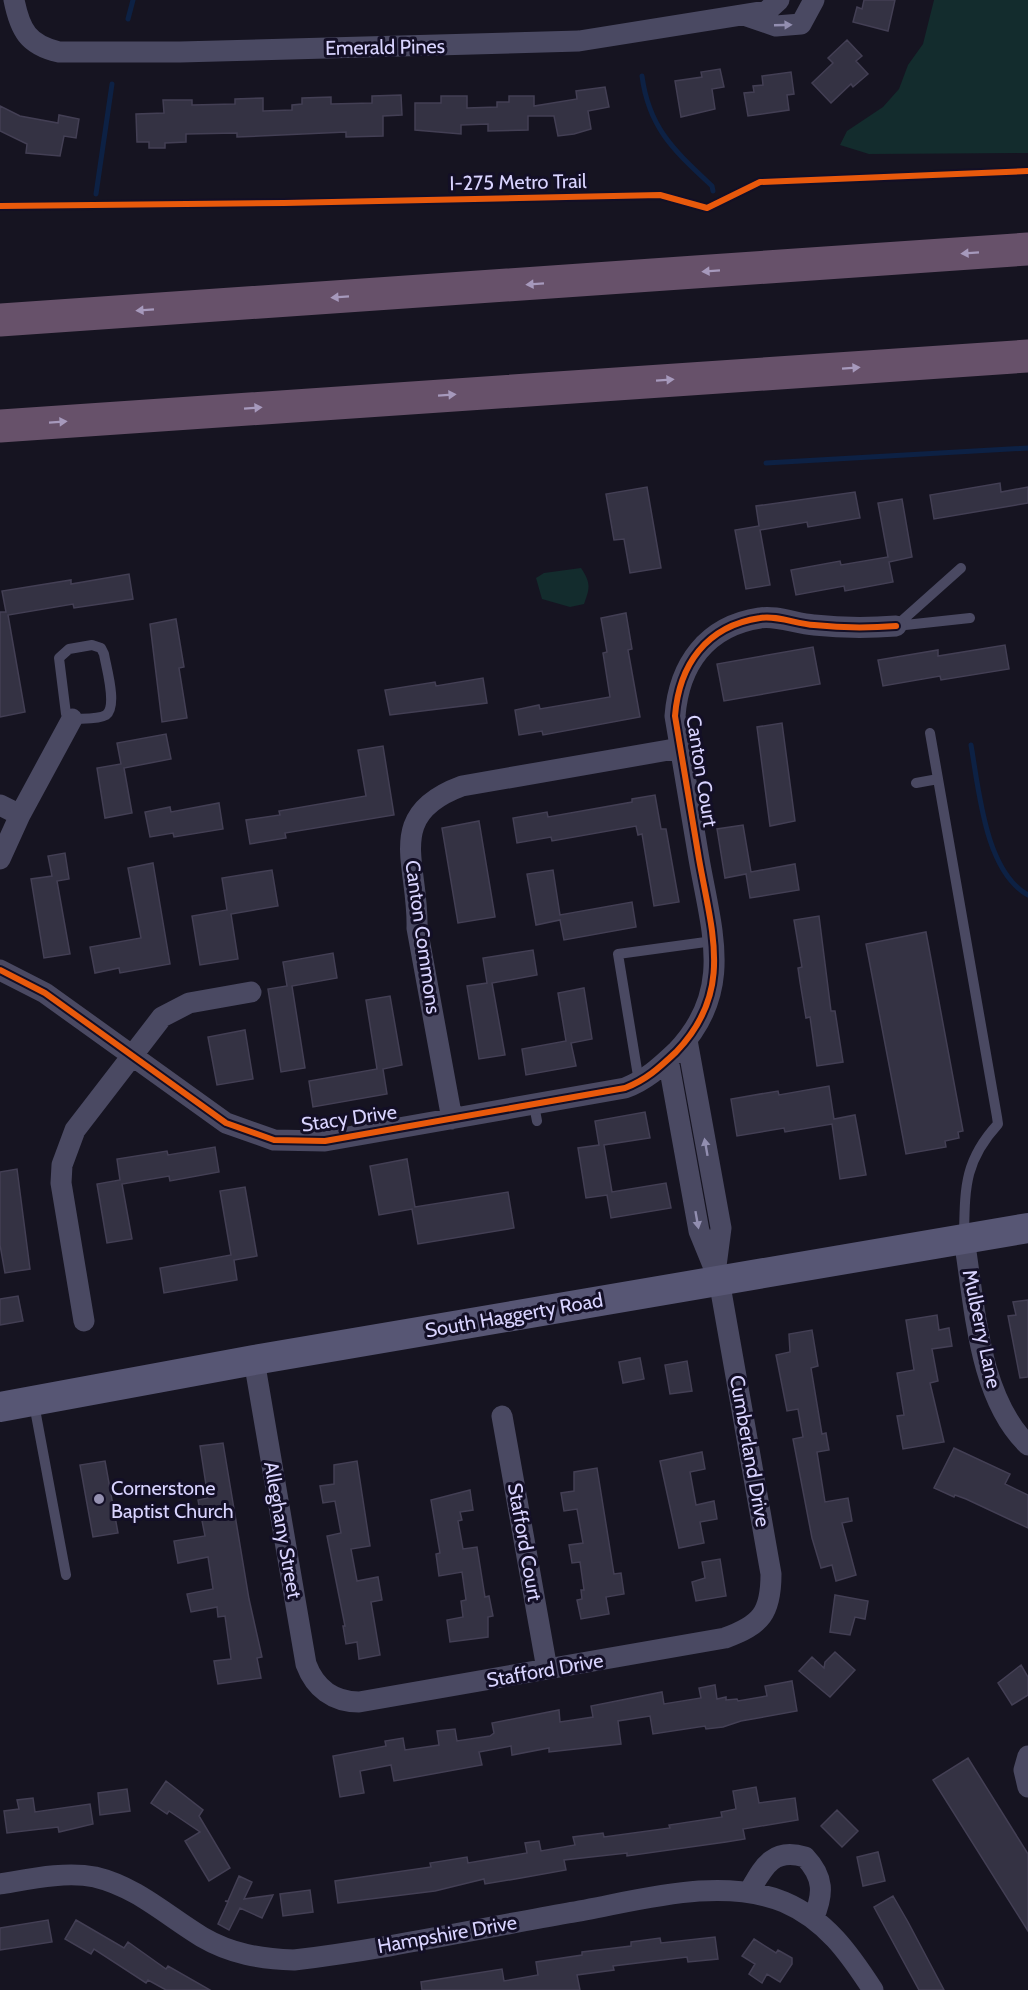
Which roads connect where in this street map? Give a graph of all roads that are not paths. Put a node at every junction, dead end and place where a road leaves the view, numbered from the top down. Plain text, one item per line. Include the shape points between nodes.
1 (14, 0) edge
2 (779, 0) edge
3 (814, 0) edge
4 (741, 14) junction
5 (1028, 249) edge
6 (0, 320) edge
7 (1028, 356) edge
8 (0, 426) edge
9 (961, 568) dead end
10 (970, 618) dead end
11 (896, 626) junction
12 (72, 719) junction
13 (930, 733) dead end
14 (680, 748) junction
15 (938, 779) junction
16 (916, 783) dead end
17 (0, 806) edge
18 (20, 815) junction
19 (0, 859) edge
20 (713, 941) junction
21 (0, 970) edge
22 (251, 992) dead end
23 (687, 1040) junction
24 (131, 1056) junction
25 (668, 1059) junction
26 (639, 1082) junction
27 (452, 1119) junction
28 (713, 1186) junction
29 (692, 1190) junction
30 (1028, 1228) edge
31 (964, 1239) junction
32 (718, 1273) junction
33 (84, 1321) dead end
34 (254, 1360) junction
35 (34, 1401) junction
36 (0, 1407) edge
37 (502, 1416) dead end
38 (1028, 1445) edge
39 (66, 1575) dead end
40 (759, 1619) joint
41 (547, 1669) junction
42 (326, 1693) joint
43 (1028, 1756) edge
44 (1028, 1787) edge
45 (0, 1884) edge
46 (748, 1892) junction
47 (813, 1919) junction
48 (873, 1990) edge

1 - 4 street, Emerald Pines via 23,30 41,48 59,52 555,43
2 - 4 street, Emerald Pines via 766,10
4 -> 3 street via 776,26 801,24
5 -> 6 highway
8 -> 7 highway
9 - 11 lane
10 - 11 lane, Canton Court
11 - 14 street, Canton Court via 812,625 762,617 725,629 692,657 683,672 676,693 675,716
12 - 12 lane via 66,714 59,658 69,649 97,646 104,654 111,709 101,717
12 - 18 street
13 - 15 lane
14 - 20 street, Canton Court
14 - 27 street, Canton Commons via 462,786 434,798 414,821 410,835 418,899 417,928
15 - 16 lane
15 - 31 lane via 998,1124 981,1142 964,1185
17 - 18 street
18 - 19 street
20 - 23 street, Canton Court via 709,1002 701,1022
20 - 26 lane via 618,954
21 - 24 street, Stacy Drive via 45,993
22 - 24 street via 178,1006 162,1017
23 - 25 street, Canton Court
28 -> 23 street
24 - 27 street, Stacy Drive via 226,1123 274,1140 321,1141
24 - 33 street via 75,1130 62,1165 62,1200
25 - 26 street, Stacy Drive via 653,1075
25 - 29 street
26 - 27 street, Stacy Drive via 535,1113
28 - 29 lane
28 - 32 street via 720,1228
29 -> 32 street via 699,1231
30 - 31 main road, South Haggerty Road
31 - 32 main road, South Haggerty Road
31 - 38 street, Mulberry Lane via 990,1381 1012,1427
32 - 34 main road, South Haggerty Road
32 - 40 street, Cumberland Drive via 771,1575 769,1605
34 - 35 main road, South Haggerty Road
34 - 42 street, Alleghany Street via 306,1664
35 - 36 main road, South Haggerty Road
35 - 39 lane
37 - 41 street, Stafford Court
40 - 41 street, Stafford Drive via 745,1631 725,1638
41 - 42 street, Stafford Drive via 359,1702
43 - 44 street via 1024,1770
45 - 46 street, Hampshire Drive via 50,1876 92,1876 147,1899 196,1933 232,1951 266,1959 294,1960 697,1892
46 - 47 street, Hampshire Drive via 784,1902
46 - 47 street via 775,1857 805,1857 822,1887
47 - 48 street, Hampshire Drive via 837,1938

